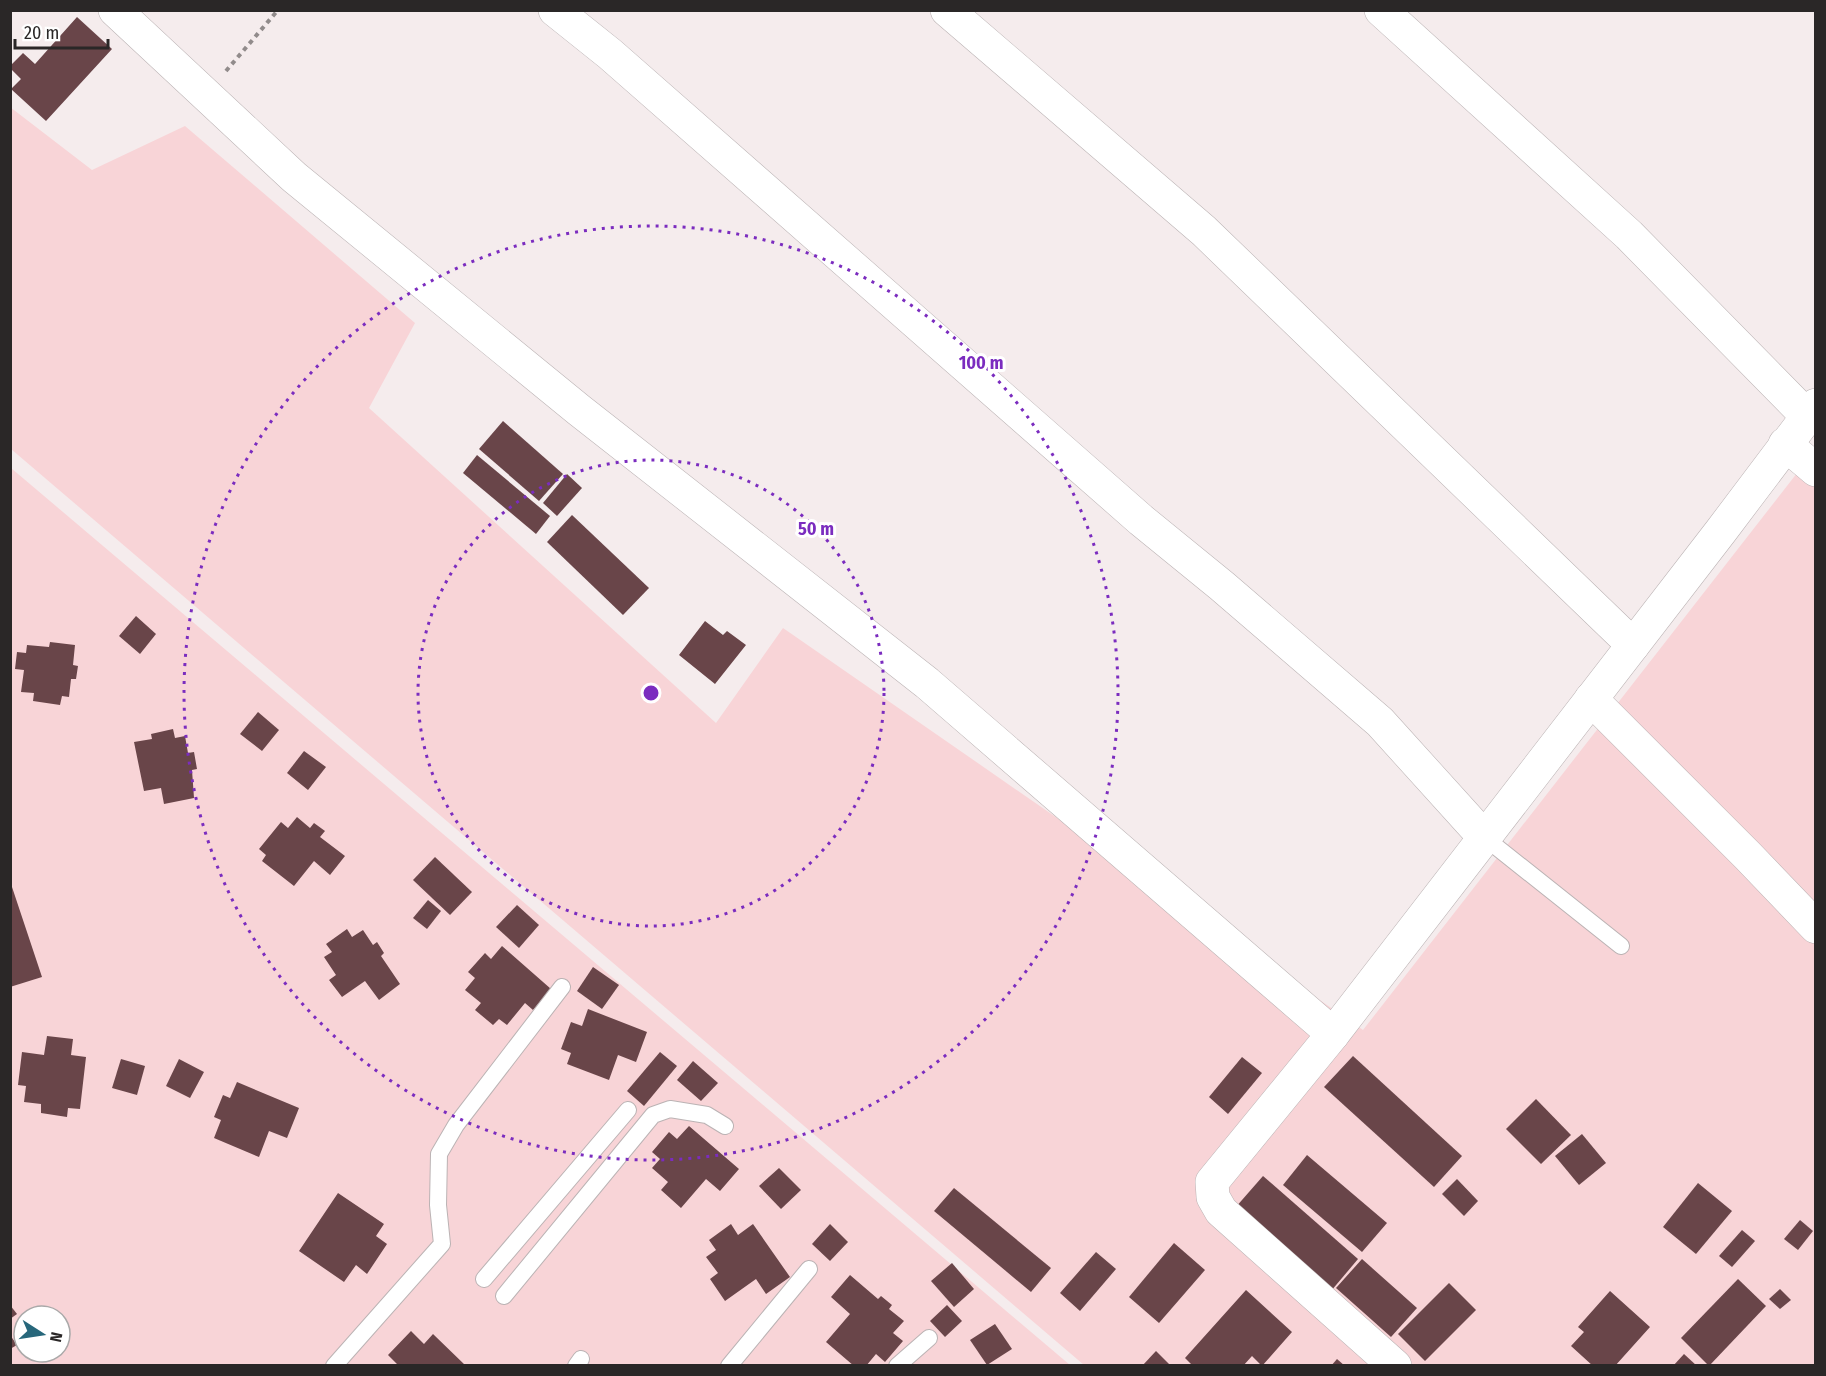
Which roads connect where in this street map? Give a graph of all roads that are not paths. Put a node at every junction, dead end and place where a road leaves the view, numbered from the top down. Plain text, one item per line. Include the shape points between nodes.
1 (116, 10) edge
2 (555, 10) edge
3 (947, 10) edge
4 (1381, 10) edge
5 (1811, 410) edge
6 (1785, 444) junction
7 (1815, 470) edge
8 (1633, 645) junction
9 (1591, 699) junction
10 (1484, 837) junction
11 (1815, 927) edge
12 (1621, 946) dead end
13 (562, 987) dead end
14 (1333, 1034) junction
15 (628, 1110) dead end
16 (725, 1126) dead end
17 (809, 1269) dead end
18 (484, 1279) dead end
19 (504, 1296) dead end
20 (929, 1338) dead end
21 (334, 1365) edge
22 (729, 1365) edge
23 (897, 1365) edge
24 (1395, 1365) edge

1 - 14 street via 294,177 579,410 927,683
2 - 10 street via 1141,520 1380,722
3 - 8 street via 1204,231
4 - 5 street via 1629,235
5 - 6 street
6 - 7 street
6 - 8 street
8 - 9 street
9 - 10 street
9 - 11 street
10 - 12 lane
10 - 14 street
13 - 21 lane via 456,1125 439,1154 442,1244
14 - 24 street via 1212,1182 1213,1197 1221,1211
15 - 18 lane
16 - 19 lane via 708,1115 670,1109 653,1115
17 - 22 lane
20 - 23 lane

